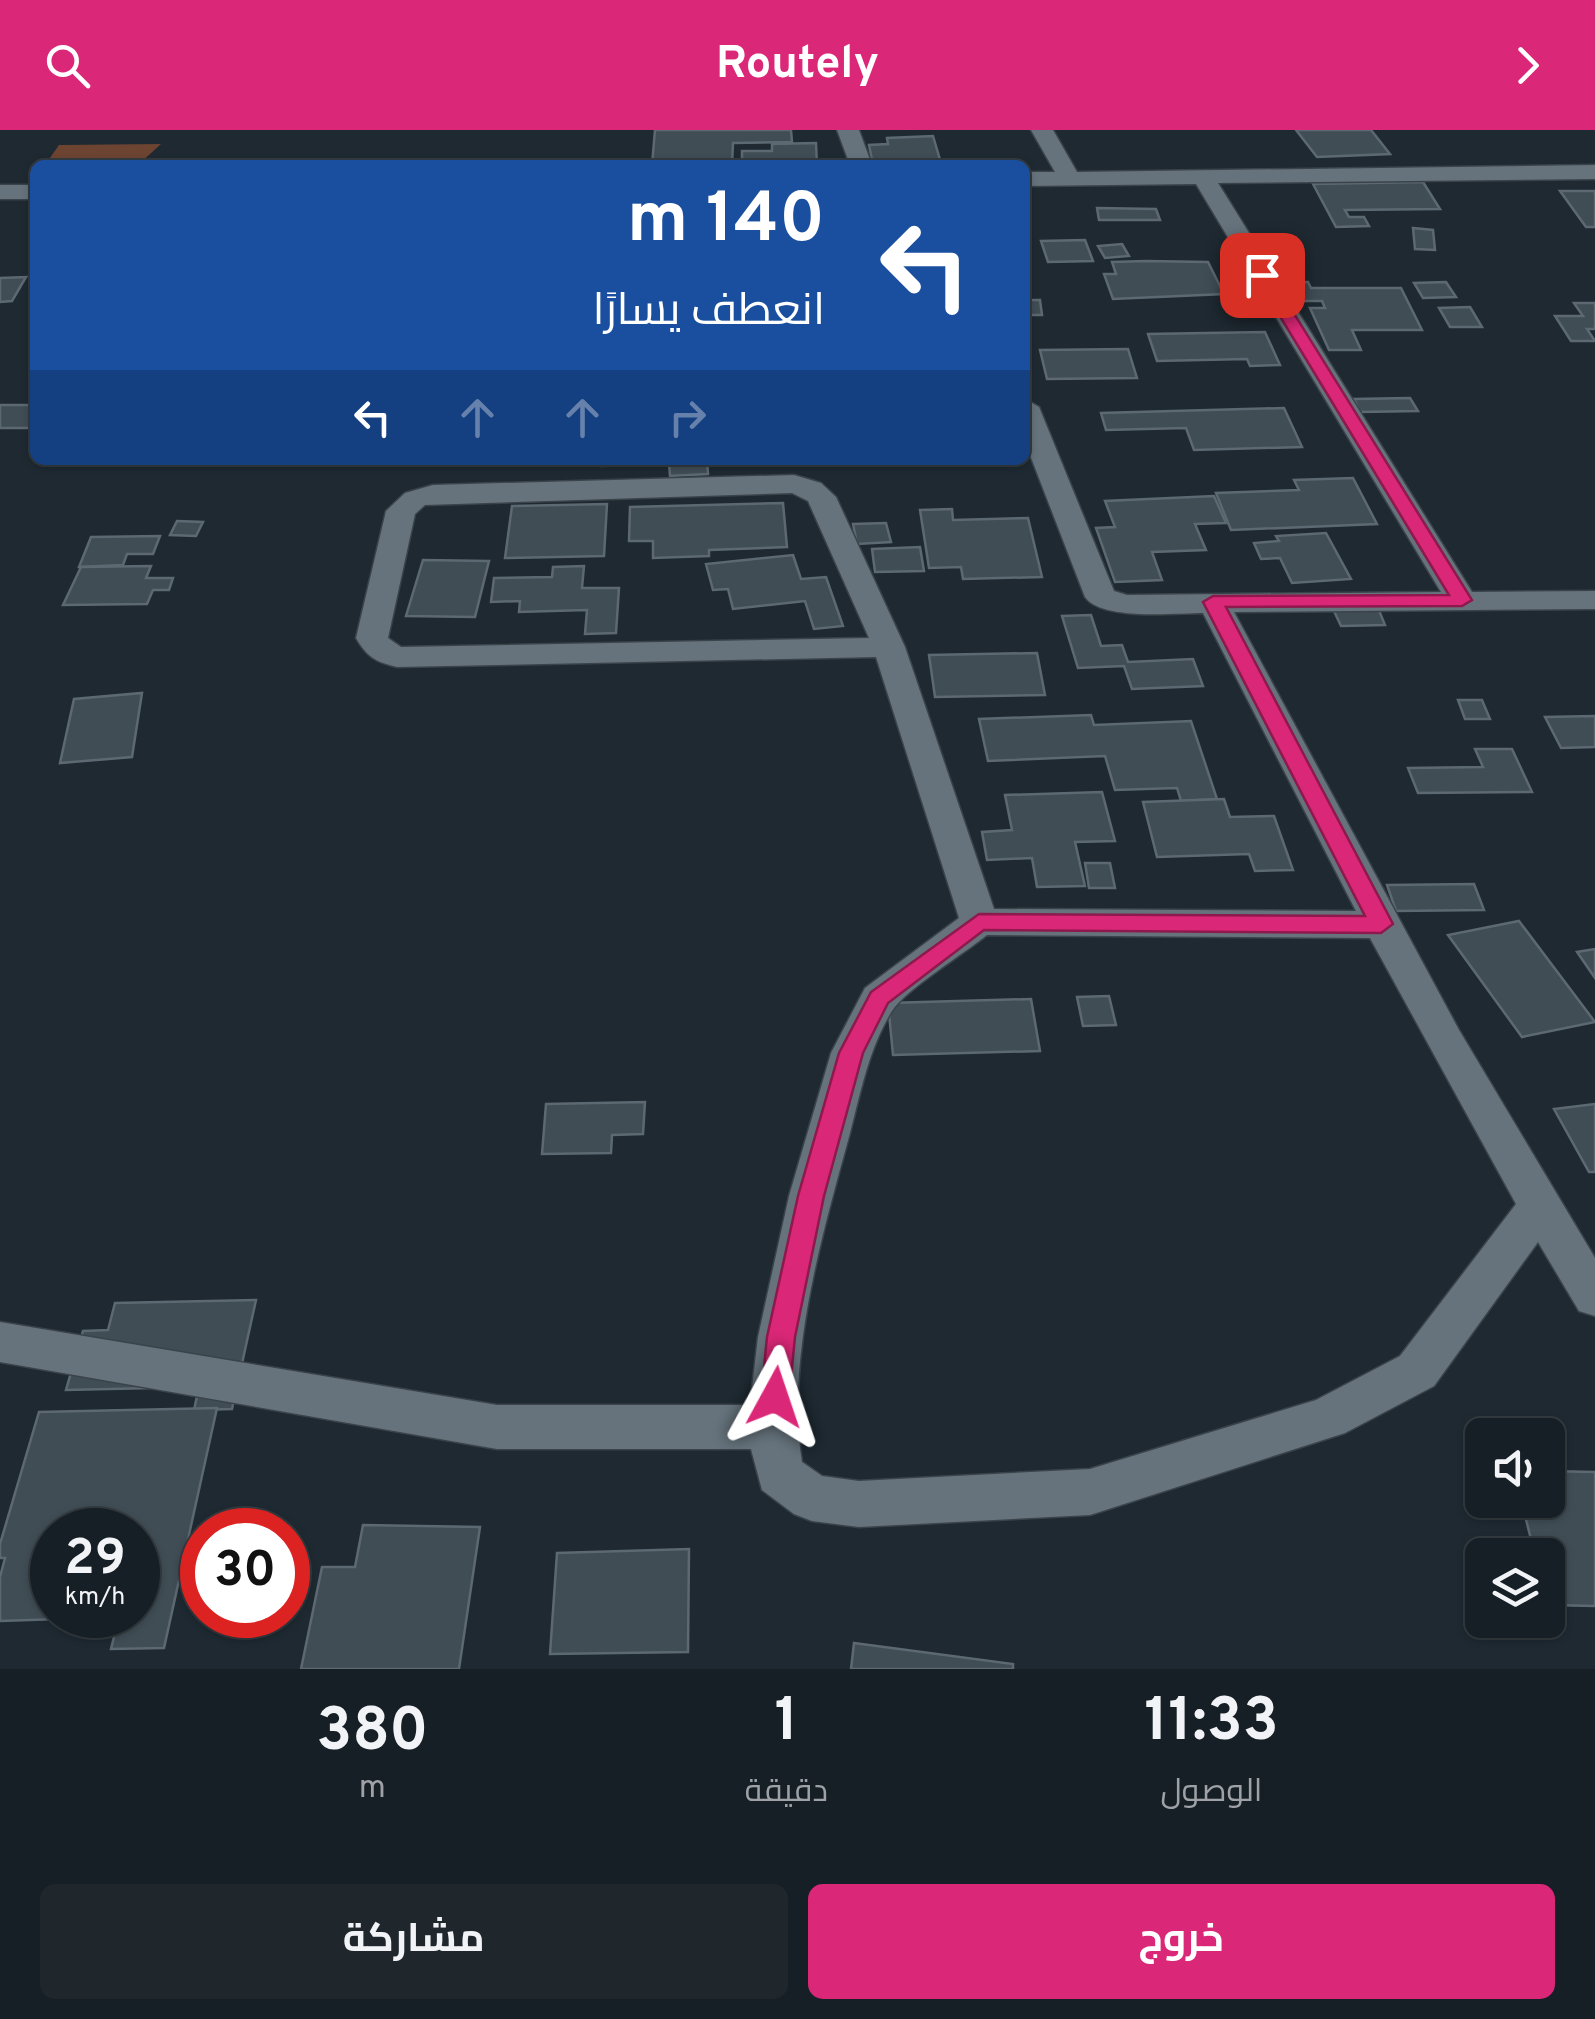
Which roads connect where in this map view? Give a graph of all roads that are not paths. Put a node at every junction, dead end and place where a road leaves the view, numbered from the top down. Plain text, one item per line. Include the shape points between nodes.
1 (848, 130) edge
2 (1042, 130) edge
3 (858, 160) edge
4 (1595, 172) edge
5 (1203, 177) junction
6 (1030, 179) edge
7 (1070, 179) junction
8 (0, 192) edge
9 (30, 192) edge
10 (1030, 420) edge
11 (1462, 600) junction
12 (1595, 600) edge
13 (1213, 602) junction
14 (889, 648) junction
15 (979, 922) junction
16 (1381, 924) junction
17 (1539, 1207) junction
18 (1595, 1298) edge
19 (0, 1342) edge
20 (772, 1426) junction

1 - 3 street
2 - 7 street
4 - 5 street
5 - 7 street
5 - 11 street
6 - 7 street
8 - 9 street
10 - 13 street via 1100,598 1125,604
11 - 12 street
11 - 13 street
13 - 16 street
14 - 14 street via 821,497 794,484 415,499 401,511 372,638 379,650 397,657
14 - 15 street
15 - 16 street
15 - 20 street via 879,998 851,1053 781,1337
16 - 17 street
17 - 18 street
17 - 20 street via 1417,1371 1328,1418 1090,1492 859,1504 812,1498 779,1474
19 - 20 street via 497,1427

